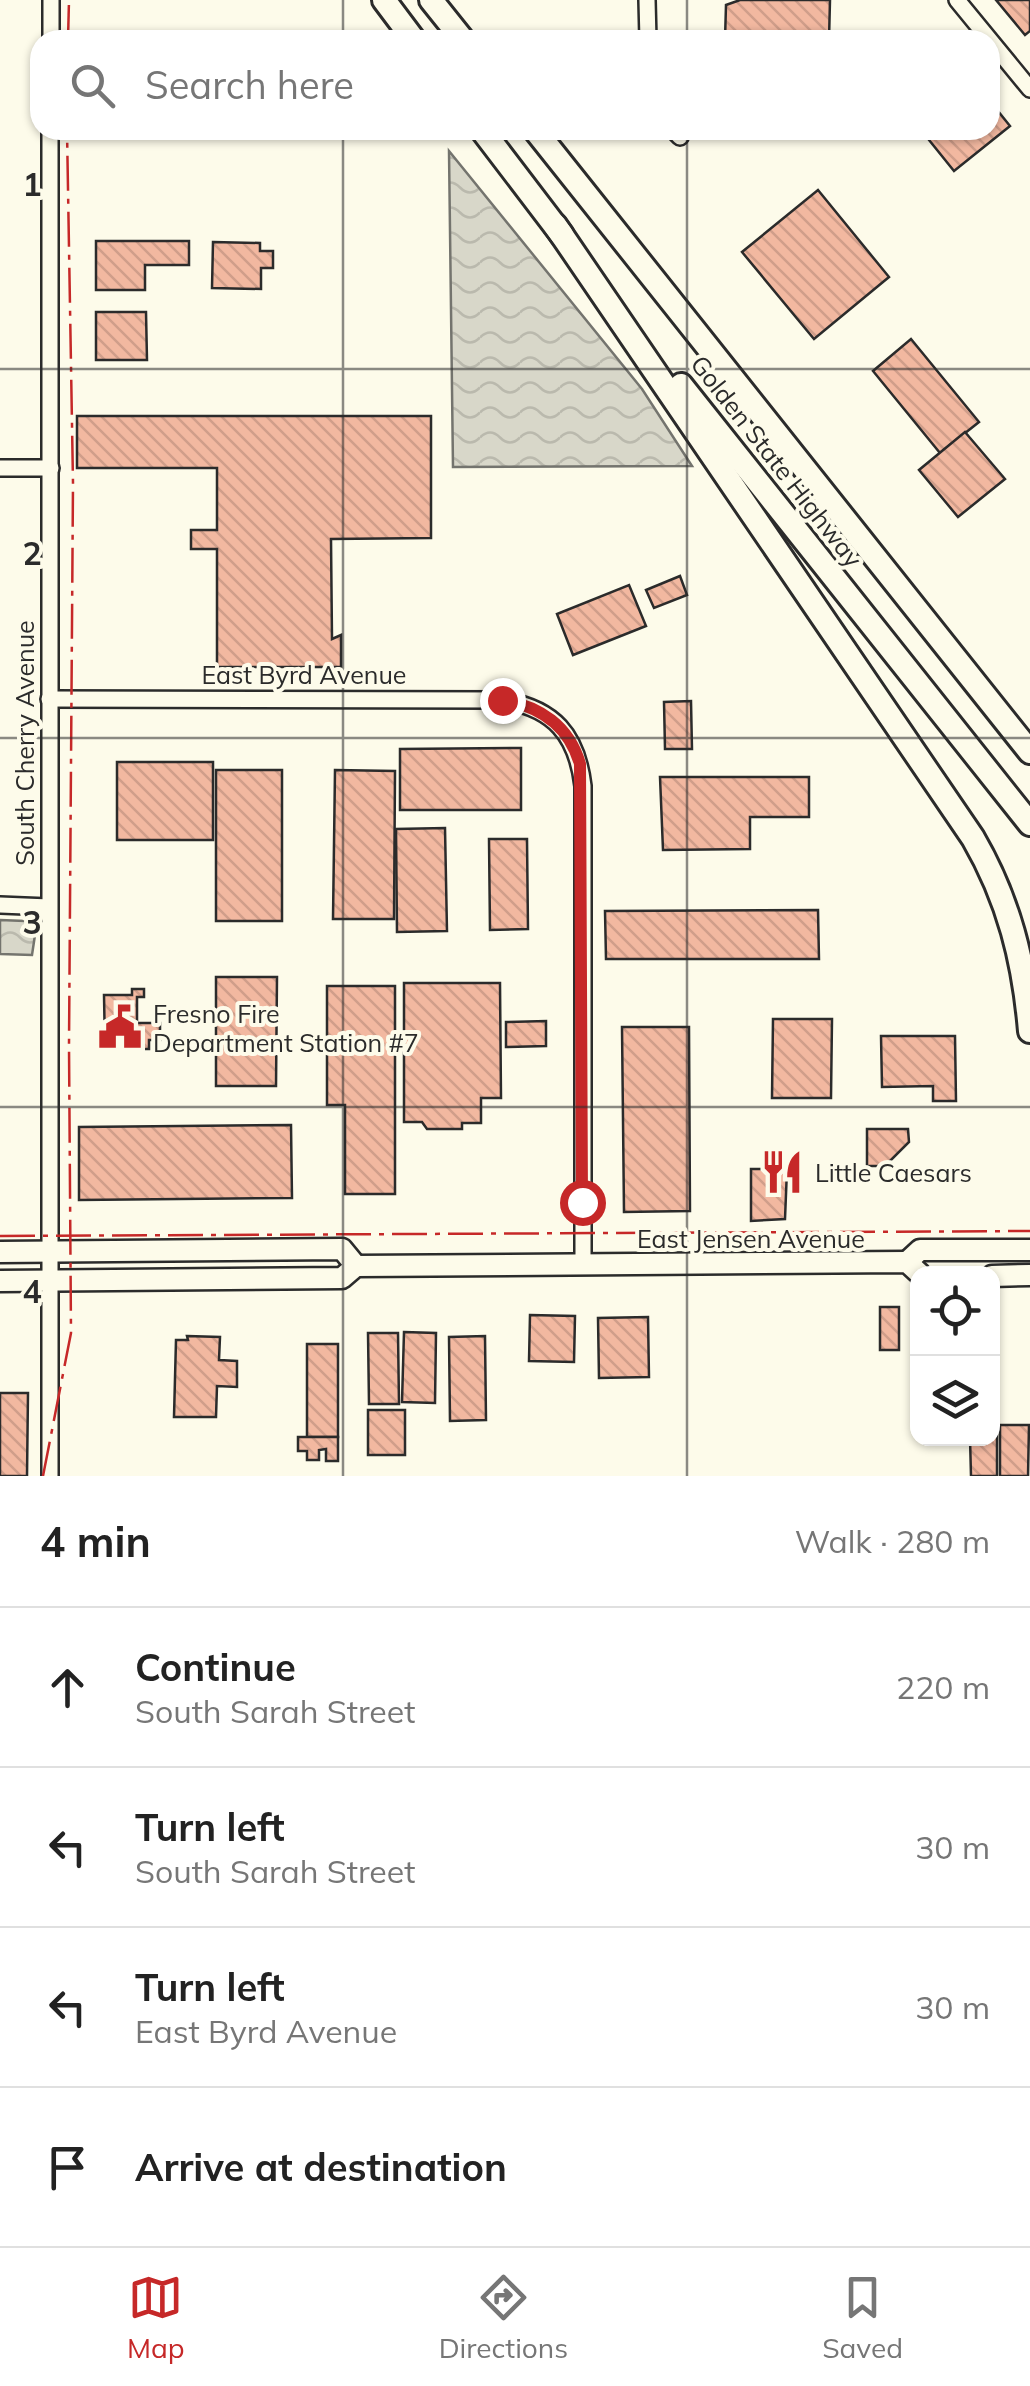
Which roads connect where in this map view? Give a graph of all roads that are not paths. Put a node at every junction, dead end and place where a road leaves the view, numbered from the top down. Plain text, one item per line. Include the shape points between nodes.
1 (51, 0) edge
2 (384, 0) edge
3 (432, 0) edge
4 (648, 0) edge
5 (957, 0) edge
6 (50, 30) edge
7 (406, 30) edge
8 (455, 30) edge
9 (648, 30) edge
10 (982, 30) edge
11 (1000, 52) edge
12 (1030, 89) edge
13 (50, 140) edge
14 (490, 140) edge
15 (543, 140) edge
16 (555, 225) junction
17 (0, 468) edge
18 (51, 468) junction
19 (921, 614) junction
20 (48, 699) junction
21 (1030, 728) edge
22 (1030, 752) edge
23 (1030, 824) edge
24 (0, 905) edge
25 (49, 907) junction
26 (1030, 1031) edge
27 (1030, 1250) edge
28 (0, 1252) edge
29 (50, 1252) junction
30 (582, 1264) junction
31 (356, 1266) junction
32 (914, 1266) edge
33 (910, 1268) edge
34 (1000, 1276) edge
35 (1030, 1276) edge
36 (50, 1280) junction
37 (0, 1281) edge
38 (50, 1476) edge

1 - 6 street
2 - 7 highway
3 - 8 highway
4 - 9 street
5 - 10 street
11 - 12 street
13 - 18 street, South Cherry Avenue
14 - 16 highway, Golden State Highway
15 - 19 highway, Golden State Highway
16 - 23 highway, Golden State Highway
16 - 26 highway via 982,854 1020,948
17 - 18 street
18 - 20 street, South Cherry Avenue
19 - 21 highway
19 - 22 highway, Golden State Highway
20 - 25 street, South Cherry Avenue
20 - 30 street, East Byrd Avenue via 502,700 554,722 576,750 583,786
24 - 25 street
25 - 29 street, South Cherry Avenue
27 - 32 main road, East Jensen Avenue via 920,1250
28 - 29 main road, East Jensen Avenue
29 - 31 main road, East Jensen Avenue via 342,1250
29 - 36 street, South Cherry Avenue
30 - 31 main road, East Jensen Avenue
30 - 33 main road, East Jensen Avenue
31 - 36 main road, East Jensen Avenue via 342,1278
34 - 35 main road
36 - 37 main road, East Jensen Avenue
36 - 38 street, South Cherry Avenue

